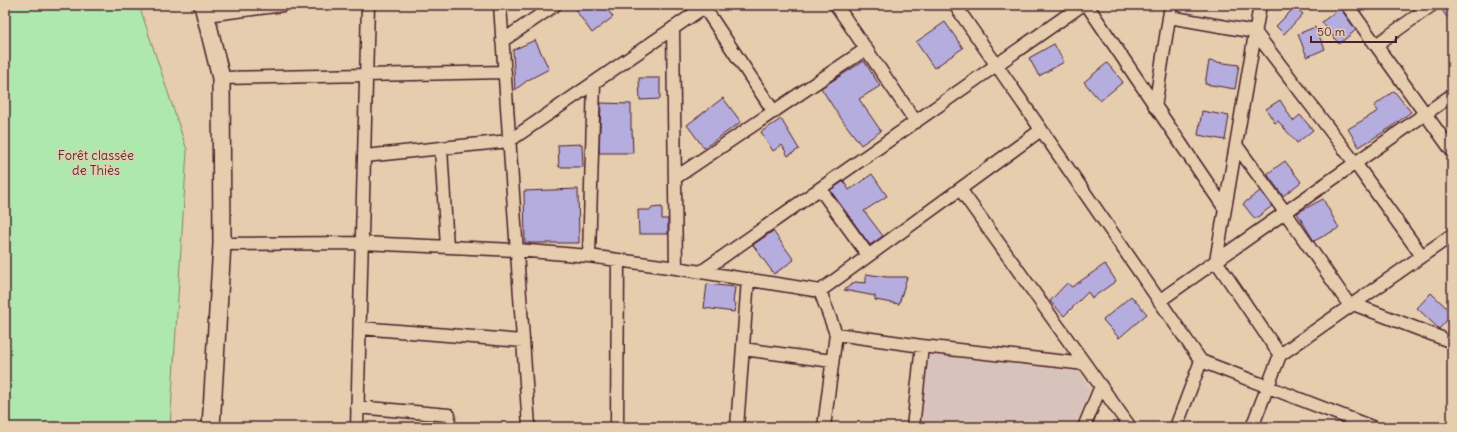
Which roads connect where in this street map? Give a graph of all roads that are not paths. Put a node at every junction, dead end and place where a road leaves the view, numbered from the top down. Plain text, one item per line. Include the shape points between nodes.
1 (283, 5) edge
2 (368, 5) edge
3 (500, 5) edge
4 (555, 5) edge
5 (836, 5) edge
6 (955, 5) edge
7 (1082, 5) edge
8 (1087, 5) edge
9 (1260, 5) edge
10 (1347, 5) edge
11 (1432, 5) edge
12 (705, 6) edge
13 (204, 10) edge
14 (1170, 11) edge
15 (673, 28) junction
16 (1255, 32) junction
17 (502, 40) junction
18 (1376, 45) junction
19 (866, 49) junction
20 (996, 65) junction
21 (505, 72) junction
22 (367, 75) junction
23 (221, 78) junction
24 (594, 83) junction
25 (1452, 95) edge
26 (1155, 107) junction
27 (774, 112) junction
28 (1425, 114) junction
29 (916, 122) junction
30 (1041, 130) junction
31 (509, 141) junction
32 (1236, 146) junction
33 (441, 148) junction
34 (1452, 151) edge
35 (364, 156) junction
36 (1355, 163) junction
37 (675, 178) junction
38 (820, 189) junction
39 (960, 189) junction
40 (1225, 208) junction
41 (1285, 212) junction
42 (1452, 234) edge
43 (362, 242) junction
44 (222, 244) junction
45 (447, 247) junction
46 (517, 250) junction
47 (589, 256) junction
48 (868, 256) junction
49 (1422, 256) junction
50 (618, 260) junction
51 (1216, 261) junction
52 (676, 268) junction
53 (701, 272) junction
54 (748, 280) junction
55 (820, 291) junction
56 (1160, 301) junction
57 (1352, 305) junction
58 (360, 328) junction
59 (836, 334) junction
60 (523, 341) junction
61 (1452, 342) edge
62 (922, 346) junction
63 (743, 349) junction
64 (1280, 355) junction
65 (832, 361) junction
66 (1201, 361) junction
67 (1085, 364) junction
68 (1101, 386) junction
69 (1268, 387) junction
70 (357, 407) junction
71 (211, 427) edge
72 (357, 427) edge
73 (448, 427) edge
74 (529, 427) edge
75 (617, 427) edge
76 (736, 427) edge
77 (824, 427) edge
78 (912, 427) edge
79 (1084, 427) edge
80 (1130, 427) edge
81 (1176, 427) edge
82 (1252, 427) edge
83 (1372, 427) edge

1 - 13 street
2 - 22 street
3 - 17 street
4 - 17 street
5 - 19 street
6 - 20 street
7 - 20 street
8 - 26 street
9 - 16 street
10 - 18 street
11 - 18 street
12 - 15 street
12 - 27 street
13 - 23 main road
14 - 16 street
14 - 26 street
15 - 24 street
15 - 37 street
16 - 32 street
16 - 36 street
17 - 21 street
18 - 28 street
19 - 27 street
19 - 29 street
20 - 29 street
20 - 30 street
21 - 22 street
21 - 31 street
22 - 23 street
22 - 35 street
23 - 44 main road
24 - 31 street
24 - 47 street
25 - 28 street
26 - 40 street
27 - 37 street
28 - 34 street
28 - 36 street
29 - 38 street
30 - 39 street
30 - 56 street
31 - 33 street
31 - 46 street
32 - 40 street
32 - 41 street
33 - 35 street
33 - 45 street
35 - 43 street
36 - 41 street
36 - 49 street
37 - 52 street
38 - 48 street
38 - 53 street
39 - 48 street
39 - 67 street
40 - 51 street
41 - 51 street
41 - 57 street
42 - 49 street
43 - 44 street
43 - 45 street
43 - 58 street
44 - 71 main road
45 - 46 street
46 - 47 street
46 - 60 street
47 - 50 street
48 - 55 street
49 - 57 street
50 - 52 street
50 - 75 street
51 - 56 street
51 - 64 street
52 - 53 street
53 - 54 street
54 - 55 street
54 - 63 street
55 - 59 street
56 - 66 street
57 - 61 street
57 - 64 street
58 - 60 street
58 - 70 street
59 - 62 street
59 - 65 street
60 - 74 street
62 - 67 street
62 - 78 street
63 - 65 street
63 - 76 street
64 - 69 street
65 - 77 street
66 - 69 street
66 - 81 street
67 - 68 street
68 - 79 street
68 - 80 street
69 - 82 street
69 - 83 street
70 - 72 street
70 - 73 street via 449,415

